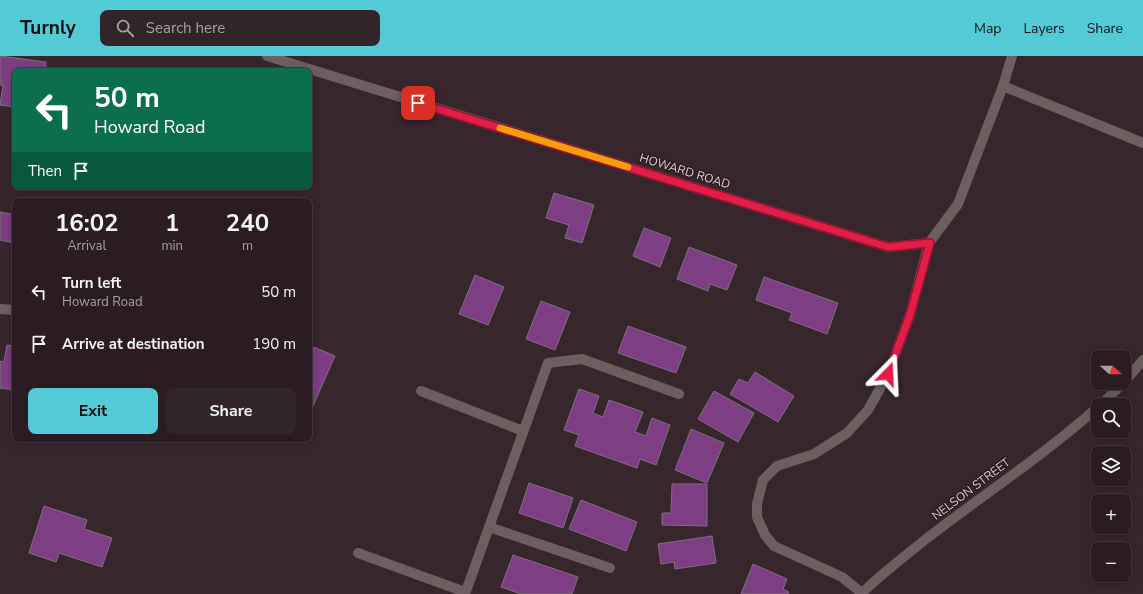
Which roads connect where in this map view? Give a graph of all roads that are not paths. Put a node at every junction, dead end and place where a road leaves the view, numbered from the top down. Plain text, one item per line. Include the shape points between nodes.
1 (267, 56) edge
2 (1012, 56) edge
3 (306, 68) edge
4 (312, 70) edge
5 (1003, 86) junction
6 (1143, 143) edge
7 (930, 243) junction
8 (0, 309) edge
9 (12, 310) edge
10 (1143, 360) edge
11 (1140, 370) edge
12 (1131, 376) edge
13 (1115, 390) edge
14 (421, 391) dead end
15 (679, 394) dead end
16 (1108, 398) edge
17 (1091, 413) edge
18 (523, 431) junction
19 (489, 527) junction
20 (358, 553) dead end
21 (610, 568) dead end
22 (465, 593) edge
23 (862, 594) edge

1 - 3 street, HOWARD ROAD
2 - 5 street
4 - 7 street, HOWARD ROAD via 888,247
5 - 6 street
5 - 7 street via 958,204
7 - 23 street via 908,323 888,374 868,410 847,433 814,454 777,466 763,480 757,504 757,518 765,536 774,546 842,577
8 - 9 street
10 - 11 street
11 - 12 street
13 - 16 street
14 - 18 street
15 - 18 street via 582,359 548,363
17 - 23 street, NELSON STREET via 880,576
18 - 19 street
19 - 21 street
19 - 22 street
20 - 22 street

